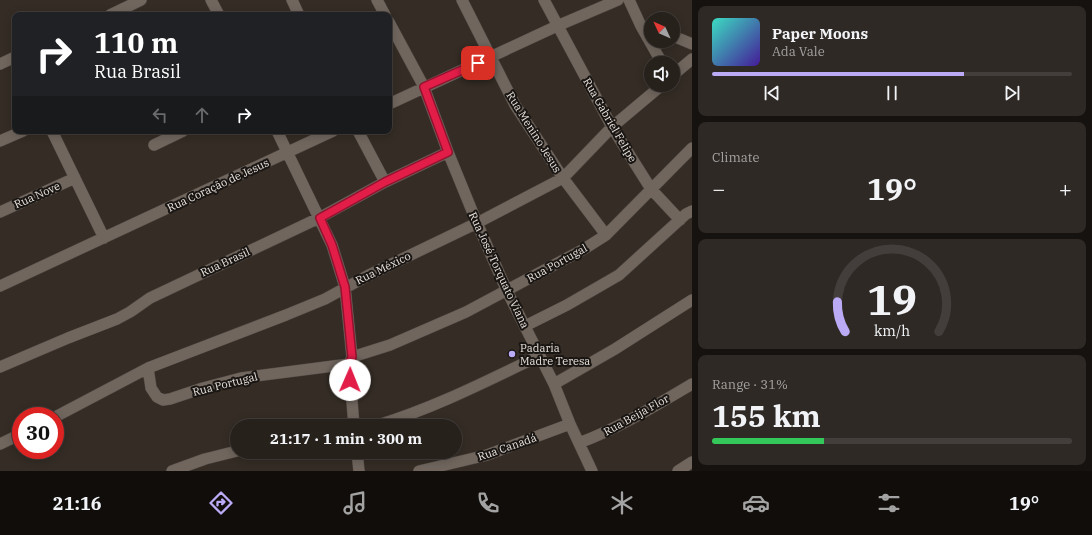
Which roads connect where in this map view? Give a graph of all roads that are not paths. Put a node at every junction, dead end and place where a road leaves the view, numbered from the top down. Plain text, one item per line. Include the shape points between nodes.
1 (141, 0) edge
2 (211, 0) edge
3 (292, 0) edge
4 (377, 0) edge
5 (462, 0) edge
6 (544, 0) edge
7 (618, 0) edge
8 (629, 0) edge
9 (116, 12) edge
10 (217, 12) edge
11 (298, 12) edge
12 (383, 12) edge
13 (644, 24) edge
14 (557, 26) junction
15 (392, 28) edge
16 (680, 39) edge
17 (692, 44) edge
18 (491, 57) junction
19 (12, 58) edge
20 (692, 59) edge
21 (0, 64) edge
22 (680, 70) edge
23 (424, 87) junction
24 (654, 92) edge
25 (392, 103) edge
26 (612, 127) junction
27 (16, 134) edge
28 (53, 134) edge
29 (177, 134) edge
30 (278, 134) edge
31 (327, 134) edge
32 (360, 135) edge
33 (0, 141) edge
34 (154, 145) dead end
35 (692, 148) edge
36 (448, 152) junction
37 (288, 153) junction
38 (75, 178) junction
39 (563, 178) junction
40 (385, 182) junction
41 (651, 189) junction
42 (692, 211) edge
43 (0, 212) edge
44 (320, 218) junction
45 (680, 220) junction
46 (477, 223) junction
47 (606, 235) junction
48 (104, 238) junction
49 (0, 286) edge
50 (345, 287) junction
51 (507, 290) junction
52 (692, 300) edge
53 (525, 326) junction
54 (539, 356) junction
55 (350, 361) junction
56 (0, 367) edge
57 (148, 368) junction
58 (554, 384) junction
59 (692, 384) edge
60 (64, 412) edge
61 (354, 419) edge
62 (399, 419) edge
63 (570, 424) junction
64 (12, 438) edge
65 (579, 443) junction
66 (0, 444) edge
67 (230, 453) edge
68 (358, 459) edge
69 (692, 462) edge
70 (172, 471) edge
71 (360, 471) edge
72 (420, 471) edge
73 (592, 471) edge
74 (678, 471) edge

1 - 9 street
2 - 10 street
3 - 11 street
4 - 12 street
5 - 18 street, Rua Menino Jesus
6 - 14 street, Rua Gabriel Felipe
7 - 14 street
8 - 13 street
14 - 18 street
14 - 26 street, Rua Gabriel Felipe
15 - 23 street, Rua José Torquato Viana
16 - 17 street
18 - 23 street
18 - 39 street, Rua Menino Jesus via 515,105
19 - 21 street
20 - 22 street
23 - 25 street
23 - 36 street, Rua José Torquato Viana
24 - 26 street, Rua México
26 - 39 street, Rua México
26 - 41 street, Rua Gabriel Felipe
27 - 33 street
28 - 38 street
29 - 34 street
30 - 37 street
31 - 37 street, Rua Coração de Jesus
32 - 40 street
35 - 41 street, Rua Portugal
36 - 40 street, Rua Brasil
36 - 46 street, Rua José Torquato Viana
37 - 44 street
37 - 48 street, Rua Coração de Jesus
38 - 43 street, Rua Nove
38 - 48 street
39 - 46 street, Rua México
39 - 47 street, Rua Menino Jesus
40 - 44 street, Rua Brasil
41 - 45 street, Rua Gabriel Felipe
41 - 47 street, Rua Portugal
42 - 45 street
44 - 50 street via 332,245
44 - 56 street, Rua Brasil via 150,298 123,316
45 - 53 street via 619,275
46 - 50 street, Rua México
46 - 51 street, Rua José Torquato Viana
47 - 51 street, Rua Portugal
48 - 49 street, Rua Coração de Jesus
50 - 55 street
50 - 57 street, Rua México via 325,299
51 - 53 street, Rua José Torquato Viana
51 - 55 street, Rua Portugal via 424,331
52 - 58 street
53 - 54 street, Rua José Torquato Viana
54 - 58 street, Rua José Torquato Viana
54 - 62 street
55 - 57 street, Rua Portugal via 241,378 163,400 157,397 151,388
55 - 61 street
57 - 60 street, Rua México
58 - 63 street, Rua José Torquato Viana
59 - 65 street, Rua Beija Flor via 634,418
63 - 65 street, Rua José Torquato Viana
63 - 72 street, Rua Canadá via 487,455
64 - 66 street
65 - 73 street, Rua José Torquato Viana
67 - 70 street
68 - 71 street
69 - 74 street

